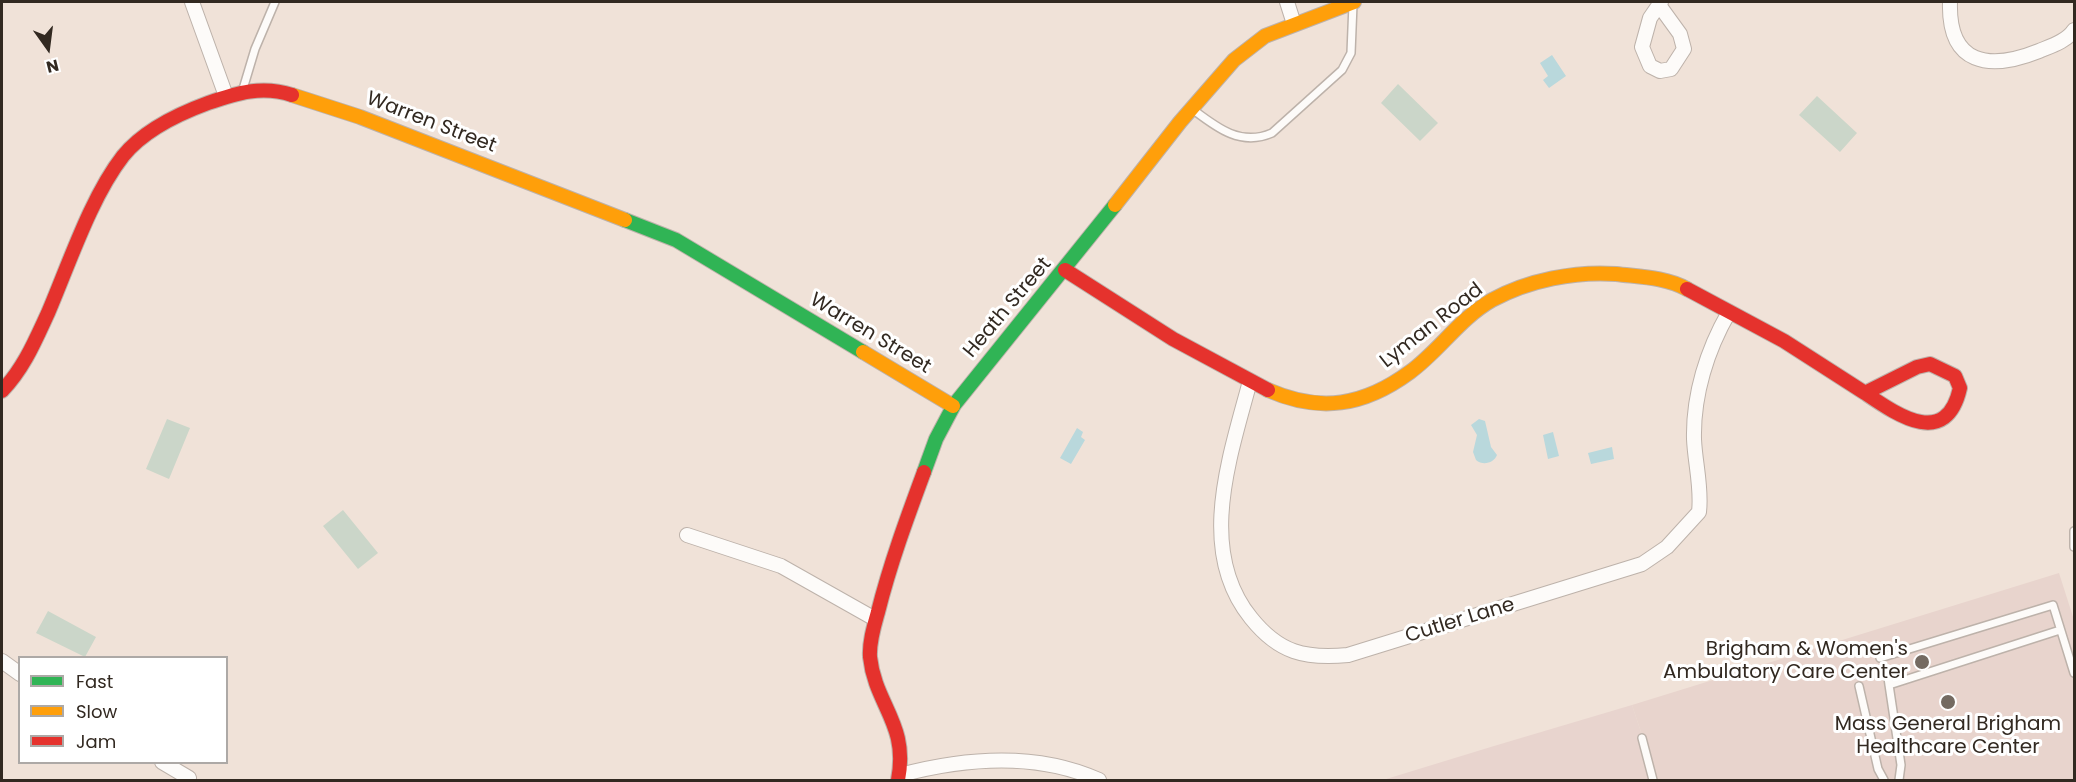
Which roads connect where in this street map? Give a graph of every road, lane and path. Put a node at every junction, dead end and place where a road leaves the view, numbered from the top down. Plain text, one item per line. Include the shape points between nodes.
1 (192, 2) edge
2 (275, 2) edge
3 (1287, 2) edge
4 (1353, 2) edge
5 (1950, 2) edge
6 (1294, 24) junction
7 (2074, 30) edge
8 (242, 92) junction
9 (226, 96) junction
10 (1191, 108) junction
11 (1065, 270) junction
12 (1729, 312) junction
13 (1251, 381) junction
14 (2, 391) edge
15 (1864, 393) junction
16 (953, 406) junction
17 (2074, 531) edge
18 (687, 535) dead end
19 (2074, 547) edge
20 (875, 619) junction
21 (2060, 630) junction
22 (1880, 658) dead end
23 (2, 661) edge
24 (18, 673) edge
25 (2074, 673) edge
26 (1859, 686) dead end
27 (1642, 738) dead end
28 (165, 764) edge
29 (189, 778) dead end
30 (899, 778) edge
31 (1099, 780) edge
32 (1653, 780) edge
33 (1884, 780) edge
34 (1899, 780) edge

1 - 9 street
2 - 8 lane
3 - 6 street
4 - 6 street, Heath Street
4 - 10 lane via 1351,53 1342,70 1272,133 1260,139 1221,131
5 - 7 street via 1952,26 1961,46 1972,57 1990,63 2032,53 2065,39
6 - 10 street, Heath Street via 1265,36 1234,60
8 - 9 street, Warren Street
8 - 16 street, Warren Street via 271,90 360,117 676,240
9 - 14 street, Warren Street via 172,118 141,138 124,155 99,196 37,339 16,376
10 - 11 street, Heath Street
11 - 13 street, Lyman Road via 1173,339
11 - 16 street, Heath Street
12 - 13 street, Lyman Road via 1671,283 1635,275 1590,272 1538,282 1493,300 1472,314 1410,372 1365,398 1308,404
12 - 13 street, Cutler Lane via 1704,369 1694,417 1699,512 1667,547 1642,564 1348,655 1310,656 1280,645 1266,636 1246,613 1228,579 1221,545 1222,506 1231,453
12 - 15 street, Lyman Road via 1784,341
15 - 15 street, Lyman Road via 1889,411 1920,425 1938,420 1948,412 1960,388 1955,376 1930,364
16 - 20 street, Heath Street via 936,439
17 - 19 lane
18 - 20 street via 781,566
20 - 30 street, Heath Street via 870,655 873,673 900,740
21 - 22 lane via 2053,605
21 - 25 lane
21 - 34 lane via 1889,682 1901,765
23 - 24 street
26 - 33 lane
27 - 32 lane
28 - 29 street
30 - 31 street via 928,768 1005,760 1042,763

